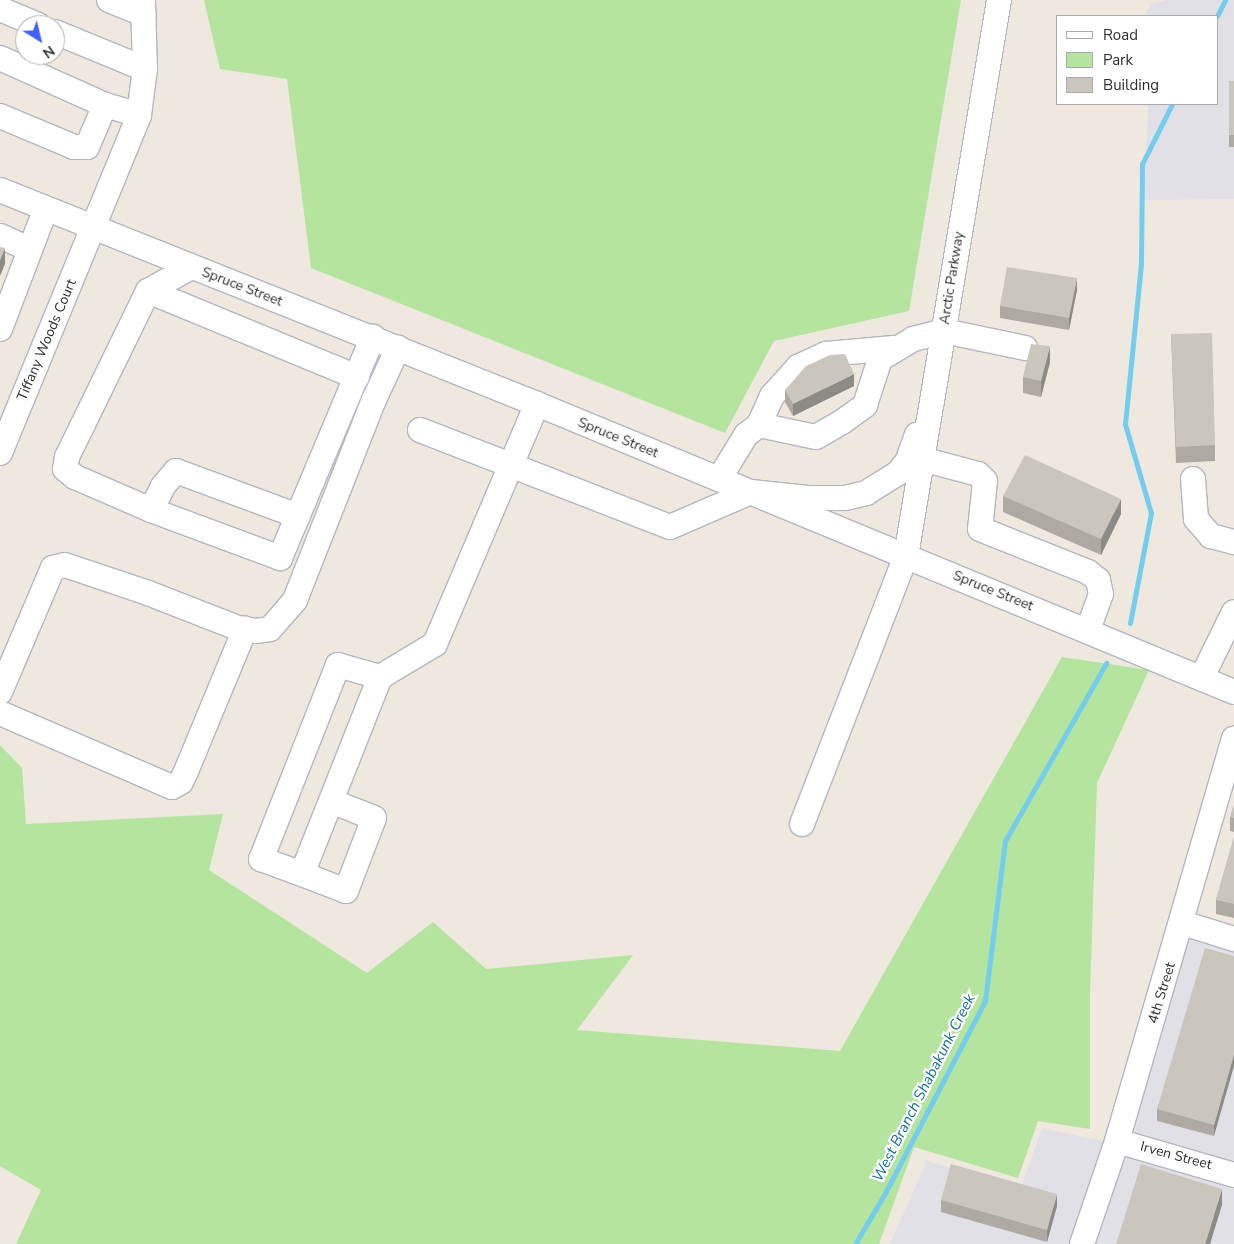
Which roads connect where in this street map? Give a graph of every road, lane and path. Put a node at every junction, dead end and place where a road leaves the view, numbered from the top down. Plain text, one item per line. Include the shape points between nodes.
1 (109, 0) edge
2 (999, 0) edge
3 (143, 7) edge
4 (0, 9) edge
5 (15, 15) edge
6 (65, 36) edge
7 (0, 58) edge
8 (145, 69) junction
9 (104, 105) junction
10 (139, 115) junction
11 (0, 116) edge
12 (0, 190) edge
13 (46, 208) junction
14 (94, 228) junction
15 (0, 236) edge
16 (142, 247) junction
17 (29, 249) junction
18 (192, 267) junction
19 (148, 291) junction
20 (0, 329) edge
21 (944, 331) junction
22 (372, 337) junction
23 (398, 348) junction
24 (894, 348) junction
25 (1025, 348) dead end
26 (357, 377) junction
27 (537, 404) junction
28 (759, 425) junction
29 (420, 430) dead end
30 (0, 453) edge
31 (922, 459) junction
32 (511, 466) junction
33 (719, 479) junction
34 (1193, 479) dead end
35 (751, 492) junction
36 (150, 510) junction
37 (298, 516) junction
38 (1234, 542) edge
39 (906, 556) junction
40 (1234, 612) edge
41 (245, 629) junction
42 (1088, 630) junction
43 (380, 677) junction
44 (1202, 678) junction
45 (0, 692) edge
46 (1234, 692) edge
47 (0, 713) edge
48 (1234, 739) edge
49 (331, 801) junction
50 (802, 824) dead end
51 (302, 874) junction
52 (1183, 923) junction
53 (1234, 939) edge
54 (1117, 1141) junction
55 (1234, 1175) edge
56 (1082, 1244) edge

1 - 3 street
2 - 21 street, Arctic Parkway
3 - 8 street, Tiffany Woods Court
4 - 5 street
6 - 8 street
7 - 9 street
8 - 10 street, Tiffany Woods Court
9 - 10 street
9 - 11 street via 86,147 74,147
10 - 14 street, Tiffany Woods Court
12 - 13 street, Spruce Street
13 - 14 street, Spruce Street
13 - 17 street
14 - 16 street, Spruce Street
14 - 30 street, Tiffany Woods Court
15 - 17 street
16 - 18 street, Spruce Street
16 - 19 street
17 - 20 street
18 - 19 street
18 - 22 street, Spruce Street
19 - 26 street
19 - 36 street via 67,457 65,468 75,477
21 - 24 street via 912,339
21 - 25 street
21 - 31 street, Arctic Parkway
21 - 35 street via 914,443 898,473 866,492 845,498
22 - 23 street, Spruce Street
22 - 26 street
23 - 27 street, Spruce Street
23 - 41 street via 373,402 295,600 270,629
24 - 28 street via 826,354 798,367 777,389
24 - 28 street via 880,359 865,405 816,437
26 - 37 street
27 - 32 street
27 - 33 street, Spruce Street
28 - 33 street via 746,435
29 - 32 street
31 - 39 street, Arctic Parkway
31 - 42 street via 978,474 985,481 980,529 1088,572 1098,580 1101,594
32 - 35 street via 670,527
32 - 43 street via 436,644
33 - 35 street, Spruce Street
34 - 38 street via 1196,519 1211,536
35 - 39 street, Spruce Street
36 - 37 street via 176,471
36 - 37 street via 280,558
39 - 42 street, Spruce Street
39 - 50 street, Arctic Parkway
40 - 44 street
41 - 45 street via 65,565 53,568
41 - 47 street via 181,782 172,787
42 - 44 street, Spruce Street
43 - 49 street
43 - 51 street via 338,665 264,850 261,859
44 - 46 street, Spruce Street
48 - 52 street, 4th Street
49 - 51 street
49 - 51 street via 374,818 346,891
52 - 53 street
52 - 54 street, 4th Street
54 - 55 street, Irven Street
54 - 56 street, 4th Street

